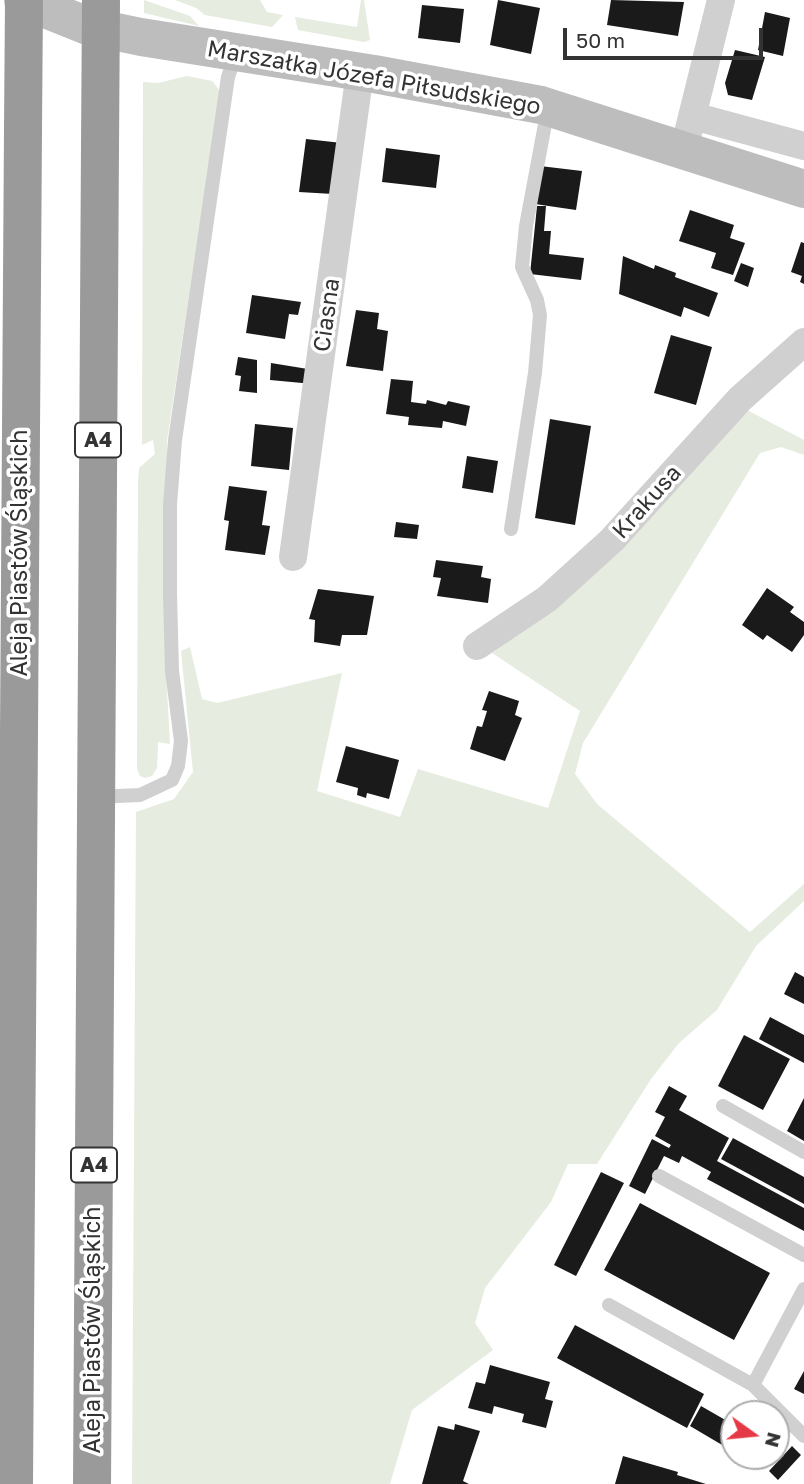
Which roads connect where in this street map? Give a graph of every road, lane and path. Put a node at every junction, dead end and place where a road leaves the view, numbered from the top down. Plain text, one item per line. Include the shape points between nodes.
1 (23, 0) edge
2 (101, 0) edge
3 (721, 0) edge
4 (237, 53) junction
5 (360, 72) junction
6 (548, 107) junction
7 (689, 132) junction
8 (804, 146) edge
9 (804, 188) edge
10 (804, 342) edge
11 (511, 529) dead end
12 (293, 557) dead end
13 (477, 646) dead end
14 (96, 797) junction
15 (9, 813) edge
16 (723, 1106) dead end
17 (804, 1152) edge
18 (659, 1177) dead end
19 (804, 1255) edge
20 (804, 1289) edge
21 (610, 1305) dead end
22 (753, 1385) junction
23 (804, 1436) edge
24 (13, 1484) edge
25 (92, 1484) edge

1 - 4 street, Marszałka Józefa Piłsudskiego via 88,26
1 - 15 highway, Aleja Piastów Śląskich, bridge
2 - 14 highway, Aleja Piastów Śląskich / A4, bridge
3 - 7 street
4 - 5 street, Marszałka Józefa Piłsudskiego
4 - 14 lane via 228,77 174,440 170,593 172,671 181,741 178,766 172,780 149,792
5 - 6 street, Marszałka Józefa Piłsudskiego
5 - 12 street, Ciasna
6 - 7 street, Marszałka Józefa Piłsudskiego
6 - 11 lane via 522,267 540,315
7 - 8 street, Marszałka Józefa Piłsudskiego
7 - 9 street, Marszałka Józefa Piłsudskiego
10 - 13 street, Krakusa via 740,399 612,540 548,599
14 - 25 highway, Aleja Piastów Śląskich / A4
15 - 24 highway, Aleja Piastów Śląskich
16 - 17 lane
18 - 19 lane
20 - 22 lane
21 - 22 lane
22 - 23 lane

